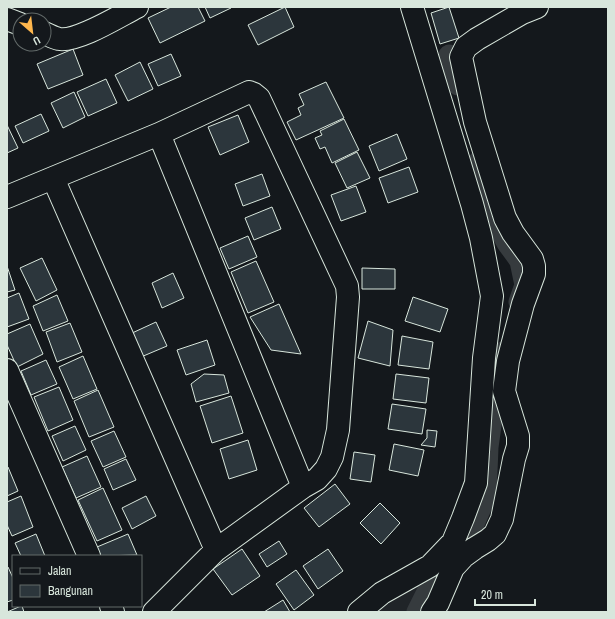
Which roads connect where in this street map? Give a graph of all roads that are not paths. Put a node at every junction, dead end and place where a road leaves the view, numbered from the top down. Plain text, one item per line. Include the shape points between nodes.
1 (137, 7) edge
2 (412, 7) edge
3 (537, 7) edge
4 (52, 36) edge
5 (159, 134) junction
6 (54, 178) junction
7 (7, 197) edge
8 (7, 370) edge
9 (302, 487) junction
10 (216, 550) junction
11 (89, 555) edge
12 (154, 612) edge
13 (359, 612) edge
14 (432, 612) edge

1 - 4 street via 73,38 59,39
2 - 13 street via 472,204 492,296 484,358 476,483 453,542 430,566 382,593
3 - 14 street via 477,39 466,47 461,57 475,122 505,218 532,258 534,274 508,361 504,391 518,436 518,446 502,519 496,534 464,556 453,568
5 - 6 street
5 - 9 street
5 - 9 street via 245,93 249,92 259,98 347,286 338,430 332,457 326,469 317,478
6 - 7 street
6 - 10 street
8 - 11 street
9 - 10 street
10 - 12 street

